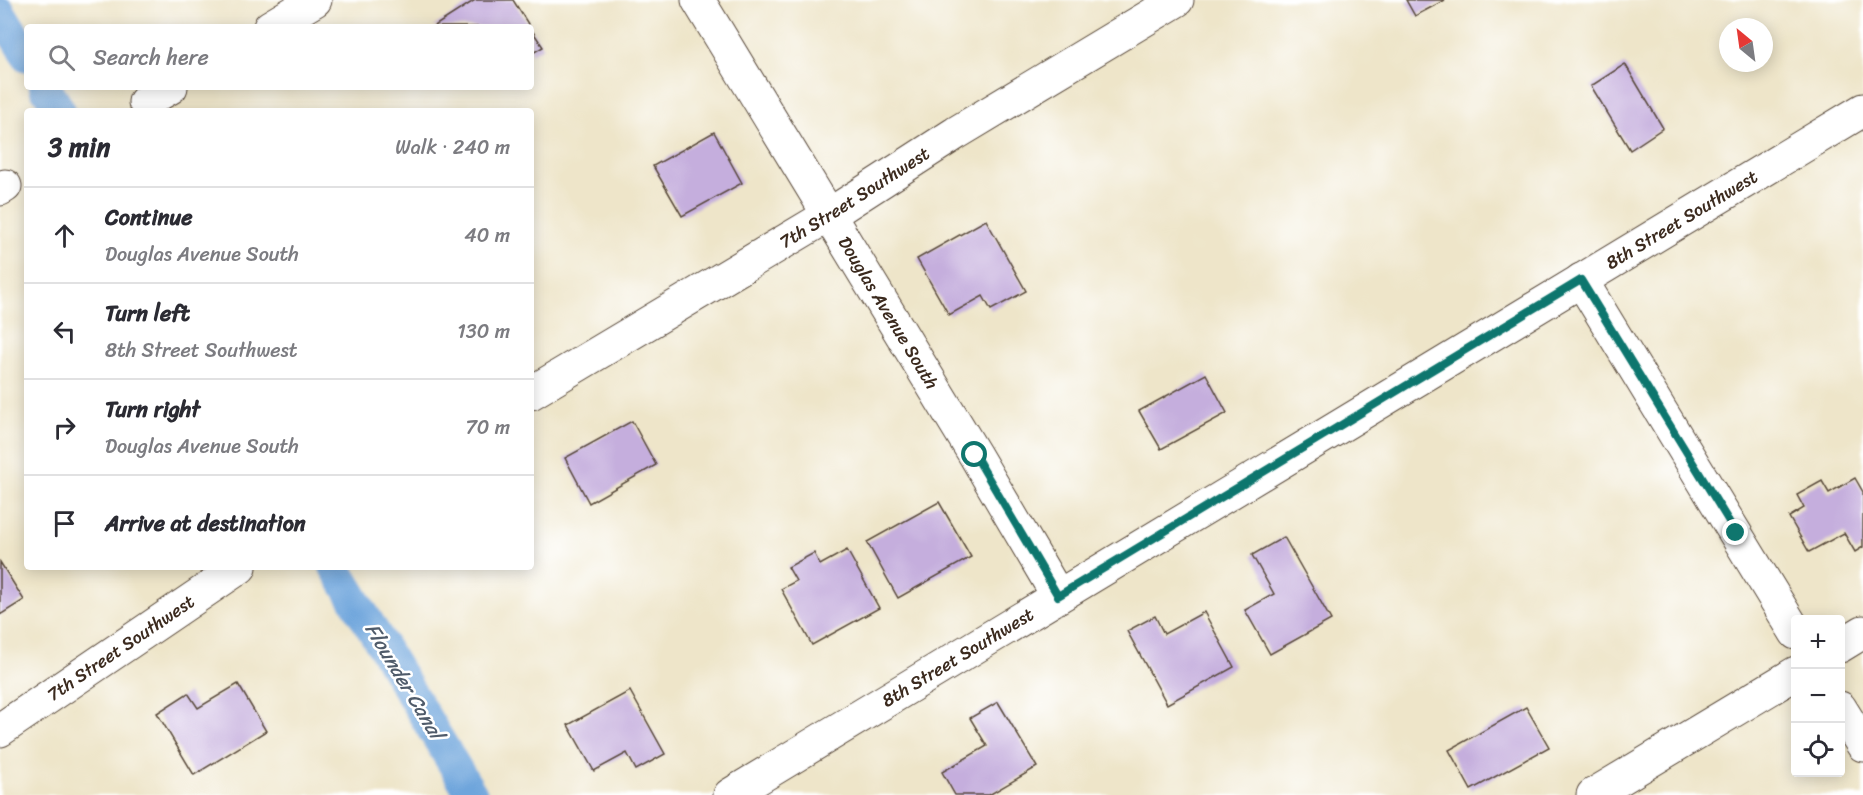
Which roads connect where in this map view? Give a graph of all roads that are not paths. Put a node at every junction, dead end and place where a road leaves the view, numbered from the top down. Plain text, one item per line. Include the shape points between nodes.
1 (315, 0) edge
2 (698, 0) edge
3 (1177, 0) edge
4 (275, 24) edge
5 (1863, 110) edge
6 (829, 215) junction
7 (1581, 280) junction
8 (534, 391) edge
9 (236, 570) edge
10 (1058, 596) junction
11 (1791, 625) edge
12 (1863, 632) edge
13 (1845, 643) edge
14 (1791, 676) edge
15 (1845, 716) edge
16 (0, 730) edge
17 (1863, 745) edge
18 (730, 795) edge
19 (1593, 795) edge

1 - 4 street
2 - 6 street, Douglas Avenue South
3 - 6 street, 7th Street Southwest via 956,133
5 - 7 street, 8th Street Southwest
6 - 8 street, 7th Street Southwest
6 - 10 street, Douglas Avenue South
7 - 10 street, 8th Street Southwest
7 - 11 street
9 - 16 street, 7th Street Southwest
10 - 18 street, 8th Street Southwest
12 - 13 street
14 - 19 street
15 - 17 street

